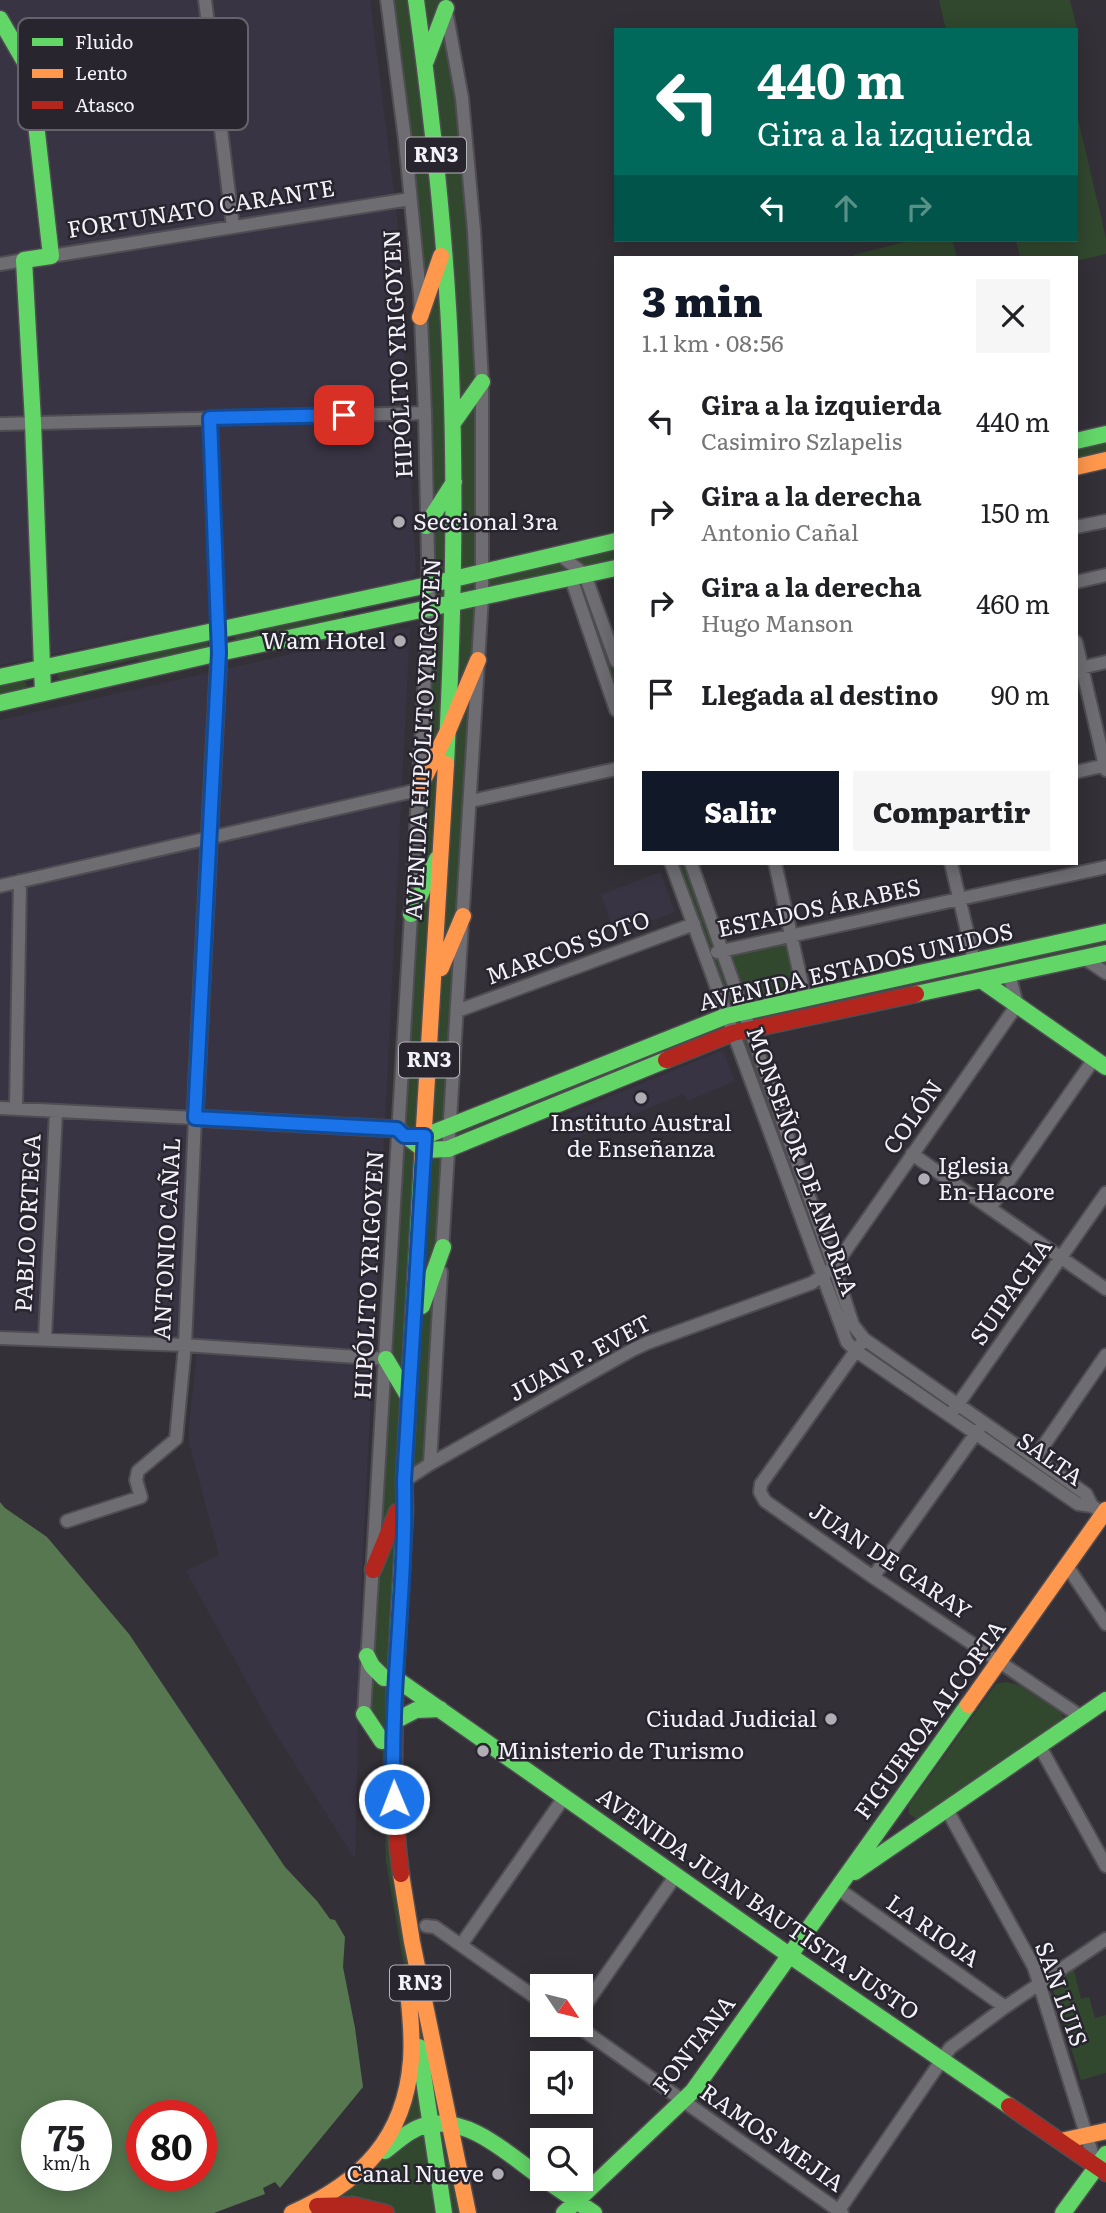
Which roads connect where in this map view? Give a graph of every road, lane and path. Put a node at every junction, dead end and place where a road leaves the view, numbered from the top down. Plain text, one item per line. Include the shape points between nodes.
1 (205, 0) edge
2 (387, 0) edge
3 (416, 0) edge
4 (445, 4) edge
5 (207, 18) edge
6 (0, 19) edge
7 (18, 50) edge
8 (425, 64) junction
9 (37, 130) edge
10 (221, 130) edge
11 (410, 199) junction
12 (233, 227) junction
13 (444, 246) junction
14 (51, 256) junction
15 (24, 260) junction
16 (0, 264) edge
17 (420, 317) junction
18 (482, 382) junction
19 (425, 412) junction
20 (210, 418) junction
21 (33, 422) junction
22 (453, 423) junction
23 (0, 424) edge
24 (1106, 434) edge
25 (1078, 441) edge
26 (1106, 460) edge
27 (1078, 467) edge
28 (454, 482) junction
29 (1106, 521) edge
30 (426, 526) junction
31 (1078, 527) edge
32 (614, 541) edge
33 (559, 554) junction
34 (614, 568) edge
35 (481, 573) junction
36 (1106, 575) edge
37 (578, 576) junction
38 (453, 579) junction
39 (1078, 582) edge
40 (428, 584) junction
41 (482, 597) junction
42 (346, 602) junction
43 (452, 604) junction
44 (429, 608) junction
45 (350, 624) junction
46 (218, 628) junction
47 (219, 653) junction
48 (614, 657) edge
49 (478, 660) junction
50 (1106, 662) edge
51 (42, 667) junction
52 (1079, 668) edge
53 (0, 677) edge
54 (43, 693) junction
55 (0, 703) edge
56 (614, 703) edge
57 (448, 731) junction
58 (1106, 767) edge
59 (614, 769) edge
60 (1078, 772) edge
61 (418, 790) junction
62 (471, 801) junction
63 (208, 839) junction
64 (441, 849) junction
65 (672, 865) edge
66 (692, 865) edge
67 (775, 865) edge
68 (951, 865) edge
69 (1106, 867) edge
70 (20, 881) junction
71 (0, 886) edge
72 (959, 899) junction
73 (411, 914) junction
74 (463, 916) junction
75 (694, 924) junction
76 (1106, 932) edge
77 (791, 937) junction
78 (723, 951) junction
79 (1106, 953) edge
80 (705, 954) junction
81 (1084, 958) junction
82 (974, 961) junction
83 (1106, 973) edge
84 (1009, 974) junction
85 (981, 980) junction
86 (434, 984) junction
87 (805, 998) junction
88 (1017, 1004) junction
89 (457, 1011) junction
90 (744, 1012) junction
91 (726, 1016) junction
92 (750, 1029) junction
93 (733, 1033) junction
94 (1100, 1063) edge
95 (0, 1108) edge
96 (16, 1108) junction
97 (56, 1111) junction
98 (195, 1118) junction
99 (450, 1125) junction
100 (401, 1132) junction
101 (424, 1143) junction
102 (448, 1149) junction
103 (912, 1154) junction
104 (1106, 1193) edge
105 (990, 1208) junction
106 (443, 1247) junction
107 (1061, 1257) junction
108 (834, 1267) junction
109 (822, 1276) junction
110 (1106, 1289) edge
111 (411, 1335) junction
112 (0, 1338) edge
113 (45, 1338) junction
114 (185, 1345) junction
115 (860, 1345) junction
116 (1106, 1355) edge
117 (386, 1359) junction
118 (408, 1396) junction
119 (958, 1404) junction
120 (950, 1416) junction
121 (984, 1423) junction
122 (976, 1434) junction
123 (1035, 1458) junction
124 (430, 1464) junction
125 (404, 1481) junction
126 (1102, 1511) edge
127 (397, 1512) junction
128 (67, 1521) dead end
129 (1067, 1566) junction
130 (373, 1570) junction
131 (873, 1577) junction
132 (1106, 1624) edge
133 (367, 1656) junction
134 (1000, 1662) junction
135 (389, 1678) junction
136 (1106, 1700) edge
137 (440, 1709) junction
138 (364, 1714) joint
139 (1080, 1716) junction
140 (395, 1721) junction
141 (382, 1741) junction
142 (1039, 1745) junction
143 (565, 1796) junction
144 (897, 1804) junction
145 (946, 1808) junction
146 (923, 1824) junction
147 (1106, 1866) edge
148 (676, 1875) junction
149 (839, 1885) junction
150 (426, 1927) joint
151 (1106, 1939) edge
152 (412, 1942) junction
153 (461, 1945) junction
154 (789, 1955) junction
155 (1040, 1983) junction
156 (408, 1990) junction
157 (530, 1994) edge
158 (593, 1994) edge
159 (1005, 2007) junction
160 (593, 2037) edge
161 (942, 2059) junction
162 (683, 2102) junction
163 (430, 2123) junction
164 (449, 2124) junction
165 (1106, 2131) edge
166 (1086, 2136) junction
167 (1061, 2141) junction
168 (1103, 2164) edge
169 (530, 2170) edge
170 (344, 2187) junction
171 (562, 2191) edge
172 (576, 2201) junction
173 (296, 2211) edge
174 (839, 2212) edge
175 (386, 2213) edge
176 (444, 2213) edge
177 (468, 2213) edge
178 (564, 2213) edge
179 (594, 2213) edge
180 (1063, 2213) edge

1 - 5 street
2 - 11 street, HIPÓLITO YRIGOYEN
3 - 8 main road, AVENIDA HIPÓLITO YRIGOYEN / RN3
4 - 8 main road
4 - 18 street via 462,98
6 - 7 main road
8 - 13 main road, AVENIDA HIPÓLITO YRIGOYEN / RN3
9 - 14 main road
10 - 12 street
11 - 12 street, FORTUNATO CARANTE
11 - 17 street, HIPÓLITO YRIGOYEN
12 - 14 street, FORTUNATO CARANTE
13 - 17 main road
13 - 22 main road, AVENIDA HIPÓLITO YRIGOYEN / RN3
14 - 15 main road, FORTUNATO CARANTE
15 - 16 street, FORTUNATO CARANTE
15 - 21 main road
17 - 19 street, HIPÓLITO YRIGOYEN
18 - 22 main road
18 - 35 street
19 - 20 street
19 - 30 street, HIPÓLITO YRIGOYEN
20 - 21 street
20 - 46 street, ANTONIO CAÑAL
21 - 23 street
21 - 51 main road
22 - 28 main road, AVENIDA HIPÓLITO YRIGOYEN / RN3
24 - 25 main road
26 - 27 main road
28 - 30 main road
28 - 38 main road, AVENIDA HIPÓLITO YRIGOYEN / RN3
29 - 31 street
30 - 40 street, HIPÓLITO YRIGOYEN
32 - 33 main road
33 - 35 main road
33 - 37 street
34 - 37 main road
35 - 38 main road
35 - 41 street
36 - 39 street
37 - 41 main road
37 - 48 street
37 - 56 street
38 - 40 main road
38 - 43 main road, AVENIDA HIPÓLITO YRIGOYEN / RN3
40 - 42 main road
40 - 44 street, HIPÓLITO YRIGOYEN
41 - 43 main road
41 - 49 street
42 - 45 street
42 - 46 main road
43 - 44 main road
43 - 57 main road, AVENIDA HIPÓLITO YRIGOYEN / RN3
44 - 45 main road
44 - 61 street, HIPÓLITO YRIGOYEN
45 - 47 main road
46 - 47 main road, ANTONIO CAÑAL
46 - 51 main road
47 - 54 main road
47 - 63 main road, ANTONIO CAÑAL
49 - 57 main road
49 - 62 street
50 - 52 street
51 - 53 main road
51 - 54 main road
52 - 58 street
54 - 55 main road
57 - 61 main road
57 - 64 main road, AVENIDA HIPÓLITO YRIGOYEN / RN3
58 - 60 street
59 - 62 street
61 - 63 street
61 - 73 street, HIPÓLITO YRIGOYEN
62 - 74 street
63 - 70 street
63 - 98 main road, ANTONIO CAÑAL
64 - 73 main road
64 - 86 main road, AVENIDA HIPÓLITO YRIGOYEN / RN3
65 - 75 street, MONSEÑOR DE ANDREA
66 - 78 street, MONSEÑOR DE ANDREA
67 - 77 street
68 - 72 street
69 - 72 street, ESTADOS ÁRABES
70 - 71 street
70 - 96 street, PABLO ORTEGA
72 - 77 street, ESTADOS ÁRABES
72 - 82 street
73 - 100 street, HIPÓLITO YRIGOYEN
74 - 86 main road
74 - 89 street
75 - 80 street, MONSEÑOR DE ANDREA
75 - 89 street, MARCOS SOTO
76 - 82 main road, AVENIDA ESTADOS UNIDOS
77 - 78 street, ESTADOS ÁRABES
77 - 87 street
78 - 80 street, ESTADOS ÁRABES
78 - 90 street, MONSEÑOR DE ANDREA
79 - 81 main road, AVENIDA ESTADOS UNIDOS
80 - 91 street, MONSEÑOR DE ANDREA
81 - 83 street
81 - 84 main road, AVENIDA ESTADOS UNIDOS
82 - 87 main road, AVENIDA ESTADOS UNIDOS
84 - 85 main road, AVENIDA ESTADOS UNIDOS
84 - 88 street
85 - 88 main road
85 - 92 main road, AVENIDA ESTADOS UNIDOS
86 - 101 main road, AVENIDA HIPÓLITO YRIGOYEN / RN3
87 - 90 main road, AVENIDA ESTADOS UNIDOS
88 - 94 main road
88 - 103 street, COLÓN
89 - 99 street
90 - 91 main road, AVENIDA ESTADOS UNIDOS
90 - 92 street, MONSEÑOR DE ANDREA
91 - 93 street, MONSEÑOR DE ANDREA
91 - 99 main road, AVENIDA ESTADOS UNIDOS
92 - 93 main road, AVENIDA ESTADOS UNIDOS
92 - 108 street, MONSEÑOR DE ANDREA
93 - 102 main road, AVENIDA ESTADOS UNIDOS
93 - 109 street, MONSEÑOR DE ANDREA
94 - 105 street
95 - 96 street
96 - 97 street
97 - 98 street
97 - 113 street, PABLO ORTEGA
98 - 100 main road
98 - 114 street, ANTONIO CAÑAL
99 - 101 main road, AVENIDA ESTADOS UNIDOS
99 - 102 street
100 - 101 main road
100 - 117 street, HIPÓLITO YRIGOYEN
101 - 102 main road, AVENIDA ESTADOS UNIDOS
101 - 111 main road, AVENIDA HIPÓLITO YRIGOYEN / RN3
102 - 106 street
103 - 105 street
103 - 108 street, COLÓN
104 - 107 street, SUIPACHA
105 - 107 street
106 - 111 main road
106 - 124 street
107 - 110 street
107 - 119 street, SUIPACHA
108 - 109 street, COLÓN
108 - 115 street, MONSEÑOR DE ANDREA
109 - 115 street, MONSEÑOR DE ANDREA via 847,1342
109 - 124 street, JUAN P. EVET via 646,1343
111 - 118 main road, AVENIDA HIPÓLITO YRIGOYEN / RN3
112 - 113 street
113 - 114 street
114 - 117 street
114 - 128 street, ANTONIO CAÑAL via 176,1439 138,1471 141,1497
115 - 119 street, SALTA
115 - 120 street, SALTA
115 - 131 street, JUAN DE GARAY via 760,1492 765,1501
116 - 123 street
117 - 118 main road
117 - 130 street, HIPÓLITO YRIGOYEN
118 - 125 main road, AVENIDA HIPÓLITO YRIGOYEN / RN3
119 - 120 street, SUIPACHA
119 - 121 street, SALTA
120 - 122 street, SALTA
121 - 122 street
121 - 123 street, SALTA
122 - 126 street, SALTA via 1079,1504
122 - 131 street
123 - 126 street, SALTA
124 - 125 street, JUAN P. EVET
125 - 127 main road, AVENIDA HIPÓLITO YRIGOYEN / RN3
125 - 135 main road, AVENIDA HIPÓLITO YRIGOYEN / RN3
126 - 129 main road, FIGUEROA ALCORTA
127 - 130 main road
127 - 135 main road, AVENIDA HIPÓLITO YRIGOYEN / RN3
129 - 132 street
129 - 134 main road, FIGUEROA ALCORTA
130 - 133 street, HIPÓLITO YRIGOYEN
131 - 134 street, JUAN DE GARAY
133 - 135 main road, AVENIDA JUAN BAUTISTA JUSTO via 372,1666
133 - 138 street, HIPÓLITO YRIGOYEN
134 - 139 street, JUAN DE GARAY
134 - 144 main road, FIGUEROA ALCORTA
135 - 137 main road, AVENIDA JUAN BAUTISTA JUSTO
135 - 140 main road, AVENIDA HIPÓLITO YRIGOYEN / RN3
135 - 141 main road, AVENIDA HIPÓLITO YRIGOYEN / RN3
136 - 139 main road
137 - 140 main road via 416,1709
137 - 143 main road, AVENIDA JUAN BAUTISTA JUSTO
138 - 141 main road
139 - 142 main road
140 - 152 main road, AVENIDA HIPÓLITO YRIGOYEN / RN3 via 396,1840
141 - 156 main road, AVENIDA HIPÓLITO YRIGOYEN / RN3 via 386,1862
142 - 145 main road
142 - 147 street
143 - 148 main road, AVENIDA JUAN BAUTISTA JUSTO
143 - 153 street
144 - 146 main road via 900,1818
144 - 149 main road, FIGUEROA ALCORTA
145 - 146 main road
145 - 155 street, SAN LUIS
146 - 149 main road
148 - 154 main road, AVENIDA JUAN BAUTISTA JUSTO
148 - 158 street
149 - 154 main road, FIGUEROA ALCORTA
149 - 159 street, LA RIOJA
150 - 152 main road
150 - 153 street via 435,1927
151 - 155 street
152 - 164 main road, AVENIDA HIPÓLITO YRIGOYEN / RN3
153 - 157 street
154 - 161 main road, AVENIDA JUAN BAUTISTA JUSTO
154 - 162 main road, FONTANA
155 - 159 street
155 - 166 street, SAN LUIS
156 - 163 main road
156 - 170 main road, RN3 via 411,2053 403,2104 380,2150
159 - 161 street
160 - 162 street, RAMOS MEJIA
161 - 167 main road, AVENIDA JUAN BAUTISTA JUSTO
161 - 174 street
162 - 172 main road, FONTANA
162 - 174 street, RAMOS MEJIA
163 - 164 main road
163 - 170 main road via 398,2138
163 - 176 main road
164 - 169 main road via 471,2131
164 - 177 main road, AVENIDA HIPÓLITO YRIGOYEN / RN3
165 - 166 main road
166 - 167 main road
166 - 168 street, SAN LUIS
167 - 168 main road, AVENIDA JUAN BAUTISTA JUSTO
168 - 180 main road
170 - 173 main road, RN3
171 - 172 main road
172 - 178 main road, FONTANA
172 - 179 main road
173 - 175 main road via 340,2204

